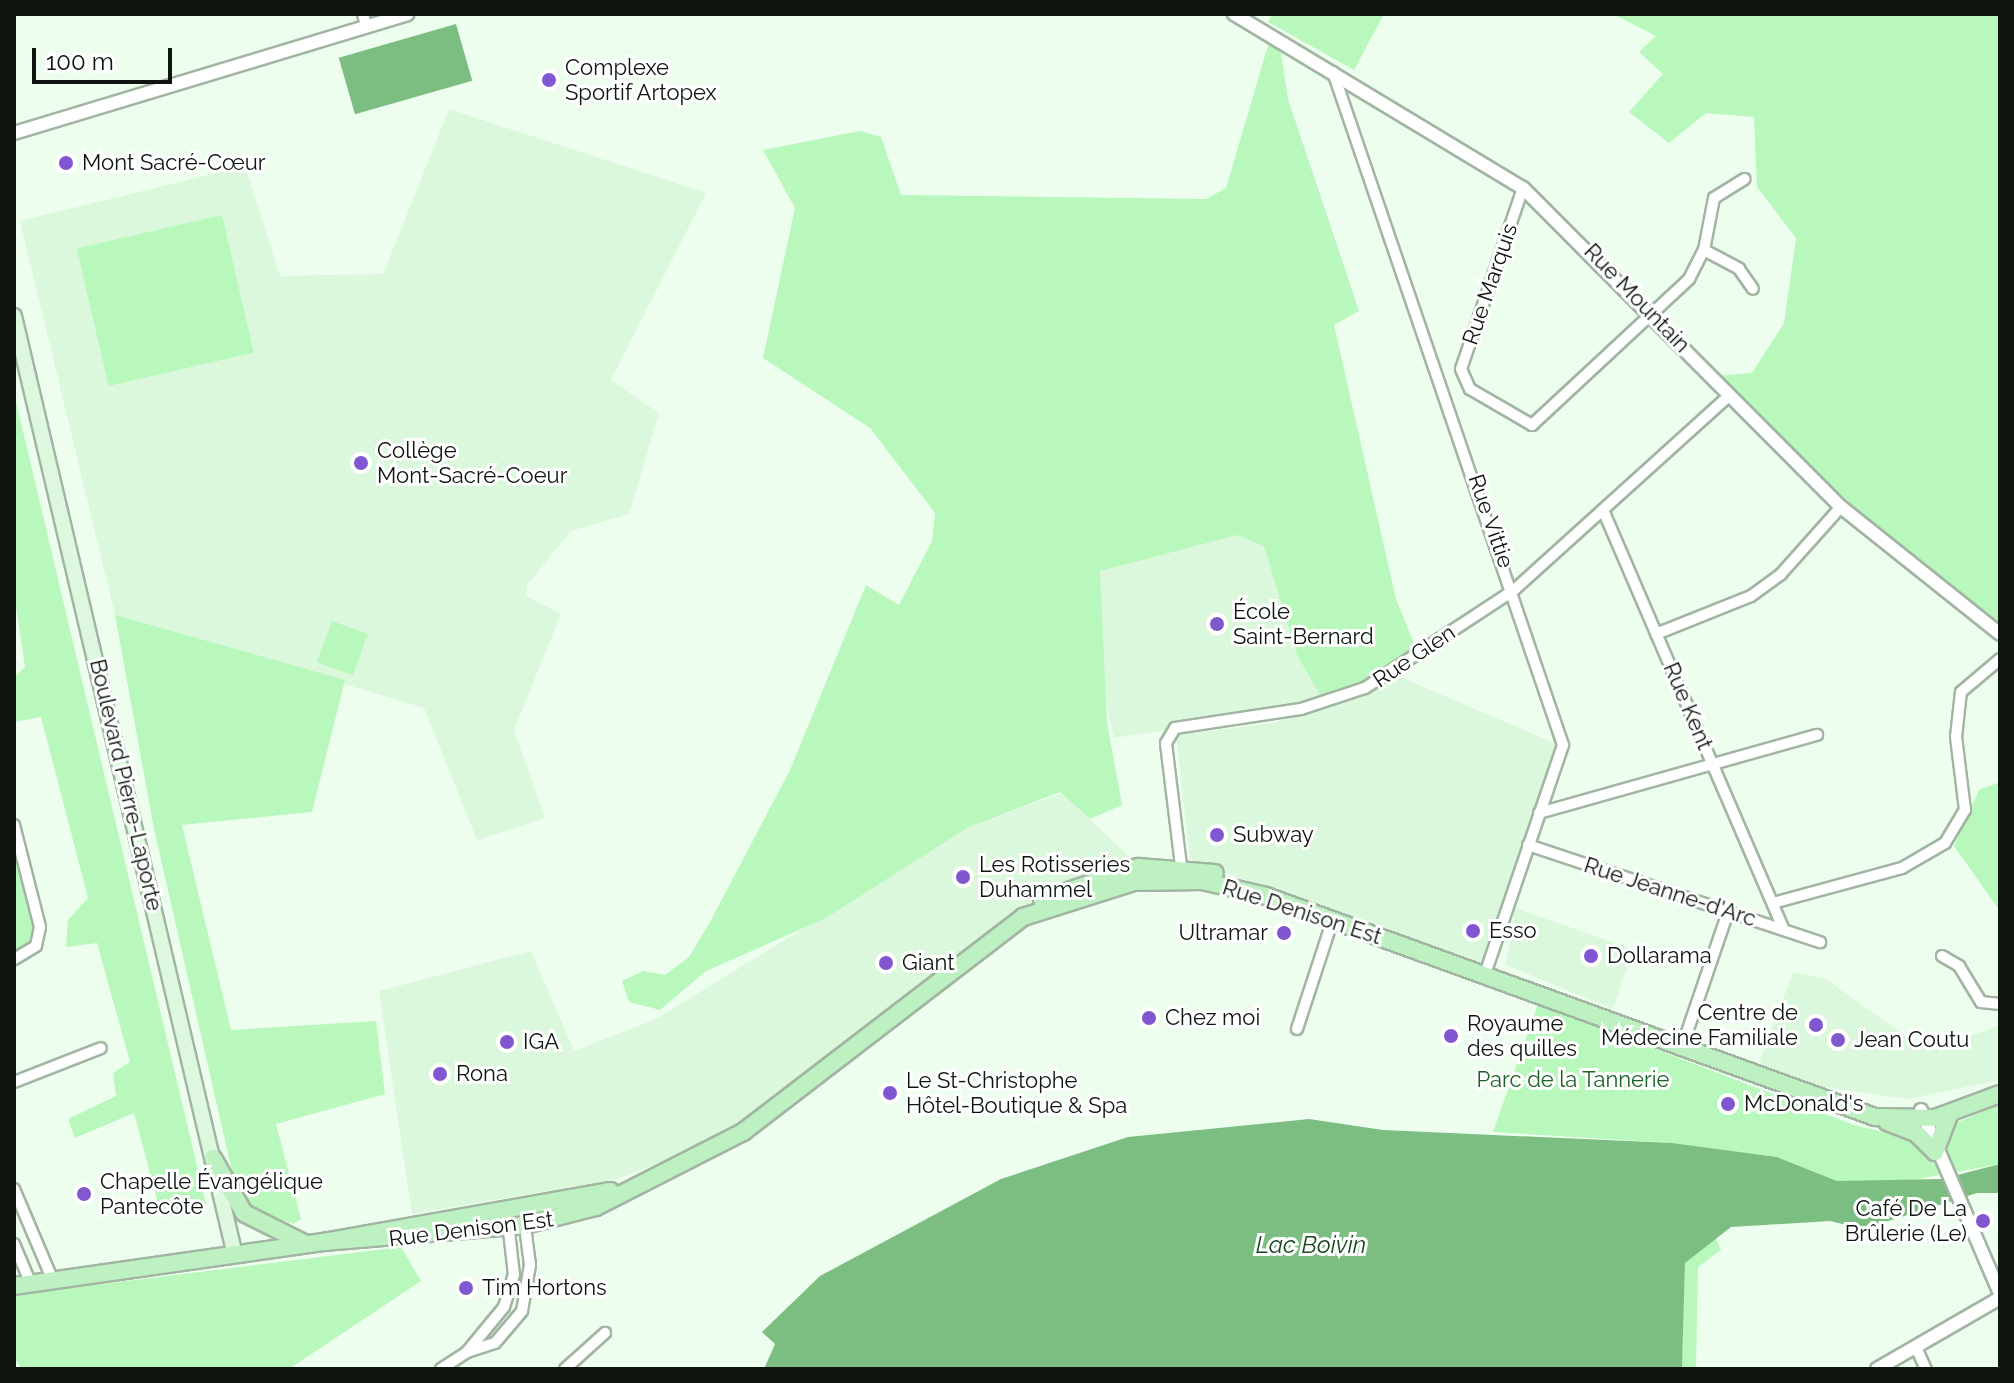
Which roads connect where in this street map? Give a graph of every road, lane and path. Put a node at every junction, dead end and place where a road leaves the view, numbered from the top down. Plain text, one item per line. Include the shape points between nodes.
1 (407, 14) edge
2 (1234, 14) edge
3 (364, 20) edge
4 (1332, 70) junction
5 (14, 133) edge
6 (1745, 179) dead end
7 (1523, 188) junction
8 (1704, 250) junction
9 (1753, 289) dead end
10 (1653, 312) junction
11 (14, 316) edge
12 (1729, 396) junction
13 (1841, 507) junction
14 (1603, 510) junction
15 (1514, 590) junction
16 (1656, 634) junction
17 (2000, 634) edge
18 (2000, 659) edge
19 (1817, 735) dead end
20 (1713, 764) junction
21 (1539, 813) junction
22 (14, 825) edge
23 (1528, 845) junction
24 (1182, 873) junction
25 (1773, 903) junction
26 (1728, 912) junction
27 (1333, 919) junction
28 (1784, 930) junction
29 (1820, 942) dead end
30 (1942, 956) dead end
31 (14, 959) edge
32 (1485, 974) junction
33 (2000, 1004) edge
34 (1297, 1029) dead end
35 (101, 1048) dead end
36 (1681, 1050) junction
37 (14, 1082) edge
38 (1997, 1096) edge
39 (1826, 1102) junction
40 (1921, 1114) junction
41 (1949, 1115) junction
42 (1875, 1117) junction
43 (1937, 1156) junction
44 (213, 1158) junction
45 (15, 1194) edge
46 (516, 1219) junction
47 (14, 1244) edge
48 (306, 1244) junction
49 (235, 1255) junction
50 (514, 1275) junction
51 (530, 1278) junction
52 (53, 1281) junction
53 (22, 1285) edge
54 (2000, 1295) edge
55 (605, 1333) dead end
56 (1916, 1347) junction
57 (467, 1352) junction
58 (441, 1369) edge
59 (565, 1369) edge
60 (1877, 1369) edge
61 (1926, 1369) edge

1 - 3 street
2 - 4 street, Rue Mountain
3 - 5 street
4 - 7 street, Rue Mountain
4 - 15 street, Rue Vittie
6 - 8 street via 1714,198
7 - 10 street, Rue Mountain
7 - 10 street, Rue Marquis via 1462,380 1532,425
8 - 9 street via 1739,269
8 - 10 street via 1689,279
10 - 12 street, Rue Mountain
11 - 44 main road, Boulevard Pierre-Laporte
12 - 13 street, Rue Mountain
12 - 14 street, Rue Glen
13 - 16 street via 1781,574 1751,596
13 - 17 street, Rue Mountain
14 - 15 street, Rue Glen
14 - 16 street, Rue Kent
15 - 21 street, Rue Vittie via 1563,745
15 - 24 street, Rue Glen via 1365,688 1301,709 1175,728 1166,743
16 - 20 street, Rue Kent
18 - 25 street via 1961,692 1956,737 1965,810 1945,843 1902,868
19 - 20 street
20 - 21 street
20 - 25 street, Rue Kent
21 - 23 street, Rue Vittie
22 - 31 street via 40,927 36,946
23 - 26 street, Rue Jeanne-d'Arc
23 - 32 street, Rue Vittie
24 - 27 main road, Rue Denison Est
24 - 46 main road, Rue Denison Est via 1101,875 1043,899 743,1132 659,1177
25 - 28 street, Rue Jeanne-d'Arc
26 - 28 street, Rue Jeanne-d'Arc
26 - 36 street
27 - 32 main road, Rue Denison Est
27 - 34 street
28 - 29 street
30 - 33 street via 1959,966 1981,1002
32 - 36 main road, Rue Denison Est
35 - 37 street
36 - 39 main road, Rue Denison Est
38 - 40 main road
38 - 41 main road, Rue Denison Est
39 - 40 main road
39 - 42 main road, Rue Denison Est
40 - 41 main road, Rue Denison Est
40 - 42 main road, Rue Denison Est
40 - 43 street
41 - 43 main road
42 - 43 main road via 1916,1133
43 - 54 street
44 - 48 main road via 244,1213
44 - 49 main road, Boulevard Pierre-Laporte
45 - 52 street
46 - 48 main road, Rue Denison Est via 334,1234 324,1242
46 - 50 street
46 - 51 street
47 - 53 street
48 - 49 main road, Rue Denison Est
49 - 52 main road, Rue Denison Est
50 - 51 street
50 - 57 street via 504,1307
51 - 57 street via 515,1323 484,1351
52 - 53 main road, Rue Denison Est
54 - 56 street
55 - 59 street
56 - 60 street
56 - 61 street
57 - 58 street

